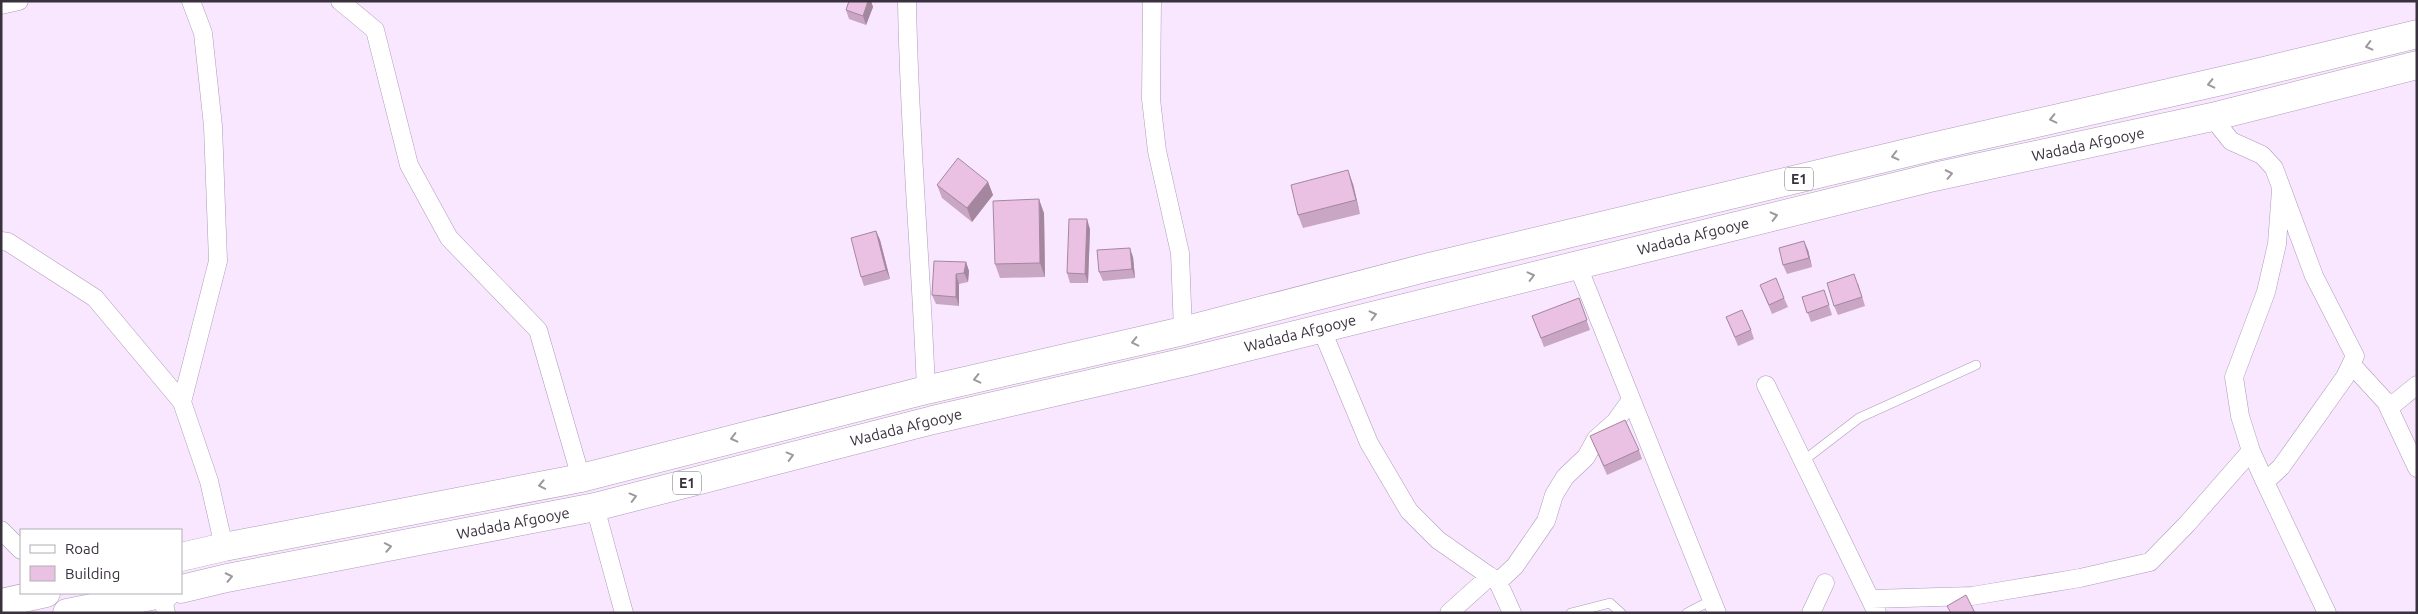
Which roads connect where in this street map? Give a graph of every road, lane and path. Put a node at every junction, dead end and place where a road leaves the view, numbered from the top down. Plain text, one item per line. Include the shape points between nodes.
1 (19, 1) edge
2 (191, 1) edge
3 (340, 1) edge
4 (907, 1) edge
5 (1152, 1) edge
6 (1, 5) edge
7 (2417, 34) edge
8 (2417, 65) edge
9 (2212, 116) junction
10 (2281, 190) junction
11 (1, 241) edge
12 (1576, 264) junction
13 (1321, 328) junction
14 (1183, 331) junction
15 (1976, 365) dead end
16 (2352, 366) junction
17 (1766, 385) dead end
18 (2417, 385) edge
19 (926, 390) junction
20 (1631, 400) junction
21 (182, 402) junction
22 (2386, 402) junction
23 (2251, 452) junction
24 (1803, 461) junction
25 (2417, 468) edge
26 (580, 478) junction
27 (2265, 482) junction
28 (595, 507) junction
29 (1, 530) edge
30 (224, 547) junction
31 (20, 549) edge
32 (182, 557) edge
33 (1494, 579) junction
34 (1825, 583) dead end
35 (182, 593) edge
36 (41, 594) edge
37 (169, 597) edge
38 (1, 602) edge
39 (1715, 606) edge
40 (1874, 606) edge
41 (67, 613) edge
42 (624, 613) edge
43 (1449, 613) edge
44 (1512, 613) edge
45 (1571, 613) edge
46 (1621, 613) edge
47 (1687, 613) edge
48 (1811, 613) edge
49 (2327, 613) edge

1 - 6 street
2 - 21 street via 203,34 213,126 218,261
3 - 26 street via 375,30 409,165 449,238 538,330
4 - 19 street
5 - 14 street via 1151,99 1157,152 1180,253
7 -> 14 highway, Wadada Afgooye / E1 via 1425,268
8 - 9 highway, Wadada Afgooye / E1
9 - 10 street via 2231,141 2262,155 2274,168
12 -> 9 highway, Wadada Afgooye / E1 via 1934,178
10 - 16 street via 2314,276 2354,356
10 - 23 street via 2277,244 2266,292 2234,377 2240,416
11 - 21 street via 8,242 95,298
13 -> 12 highway, Wadada Afgooye / E1
12 - 20 street
28 -> 13 highway, Wadada Afgooye / E1 via 924,422
13 - 33 street via 1369,444 1409,512 1438,540
14 -> 19 highway, Wadada Afgooye / E1
15 - 24 lane via 1858,418
16 - 22 street
16 - 27 street via 2281,467
17 - 24 street
18 - 22 street via 2395,404
19 -> 26 highway, Wadada Afgooye / E1
20 - 33 street via 1615,422 1596,439 1586,457 1565,477 1554,495 1546,521 1514,566
20 - 39 street
21 - 30 street via 209,481
22 - 25 street
23 - 27 street
23 - 40 street via 2150,562 2080,578 1972,596
24 - 40 street
26 -> 30 highway, Wadada Afgooye / E1
27 - 49 street
35 -> 28 highway, Wadada Afgooye / E1 via 227,578
28 - 42 street
29 - 31 street
30 - 32 highway, Wadada Afgooye / E1
33 - 43 street
33 - 44 street
34 - 48 street
36 - 38 highway
37 - 41 highway, Wadada Afgooye / E1
39 - 47 lane
45 - 46 lane via 1610,603

